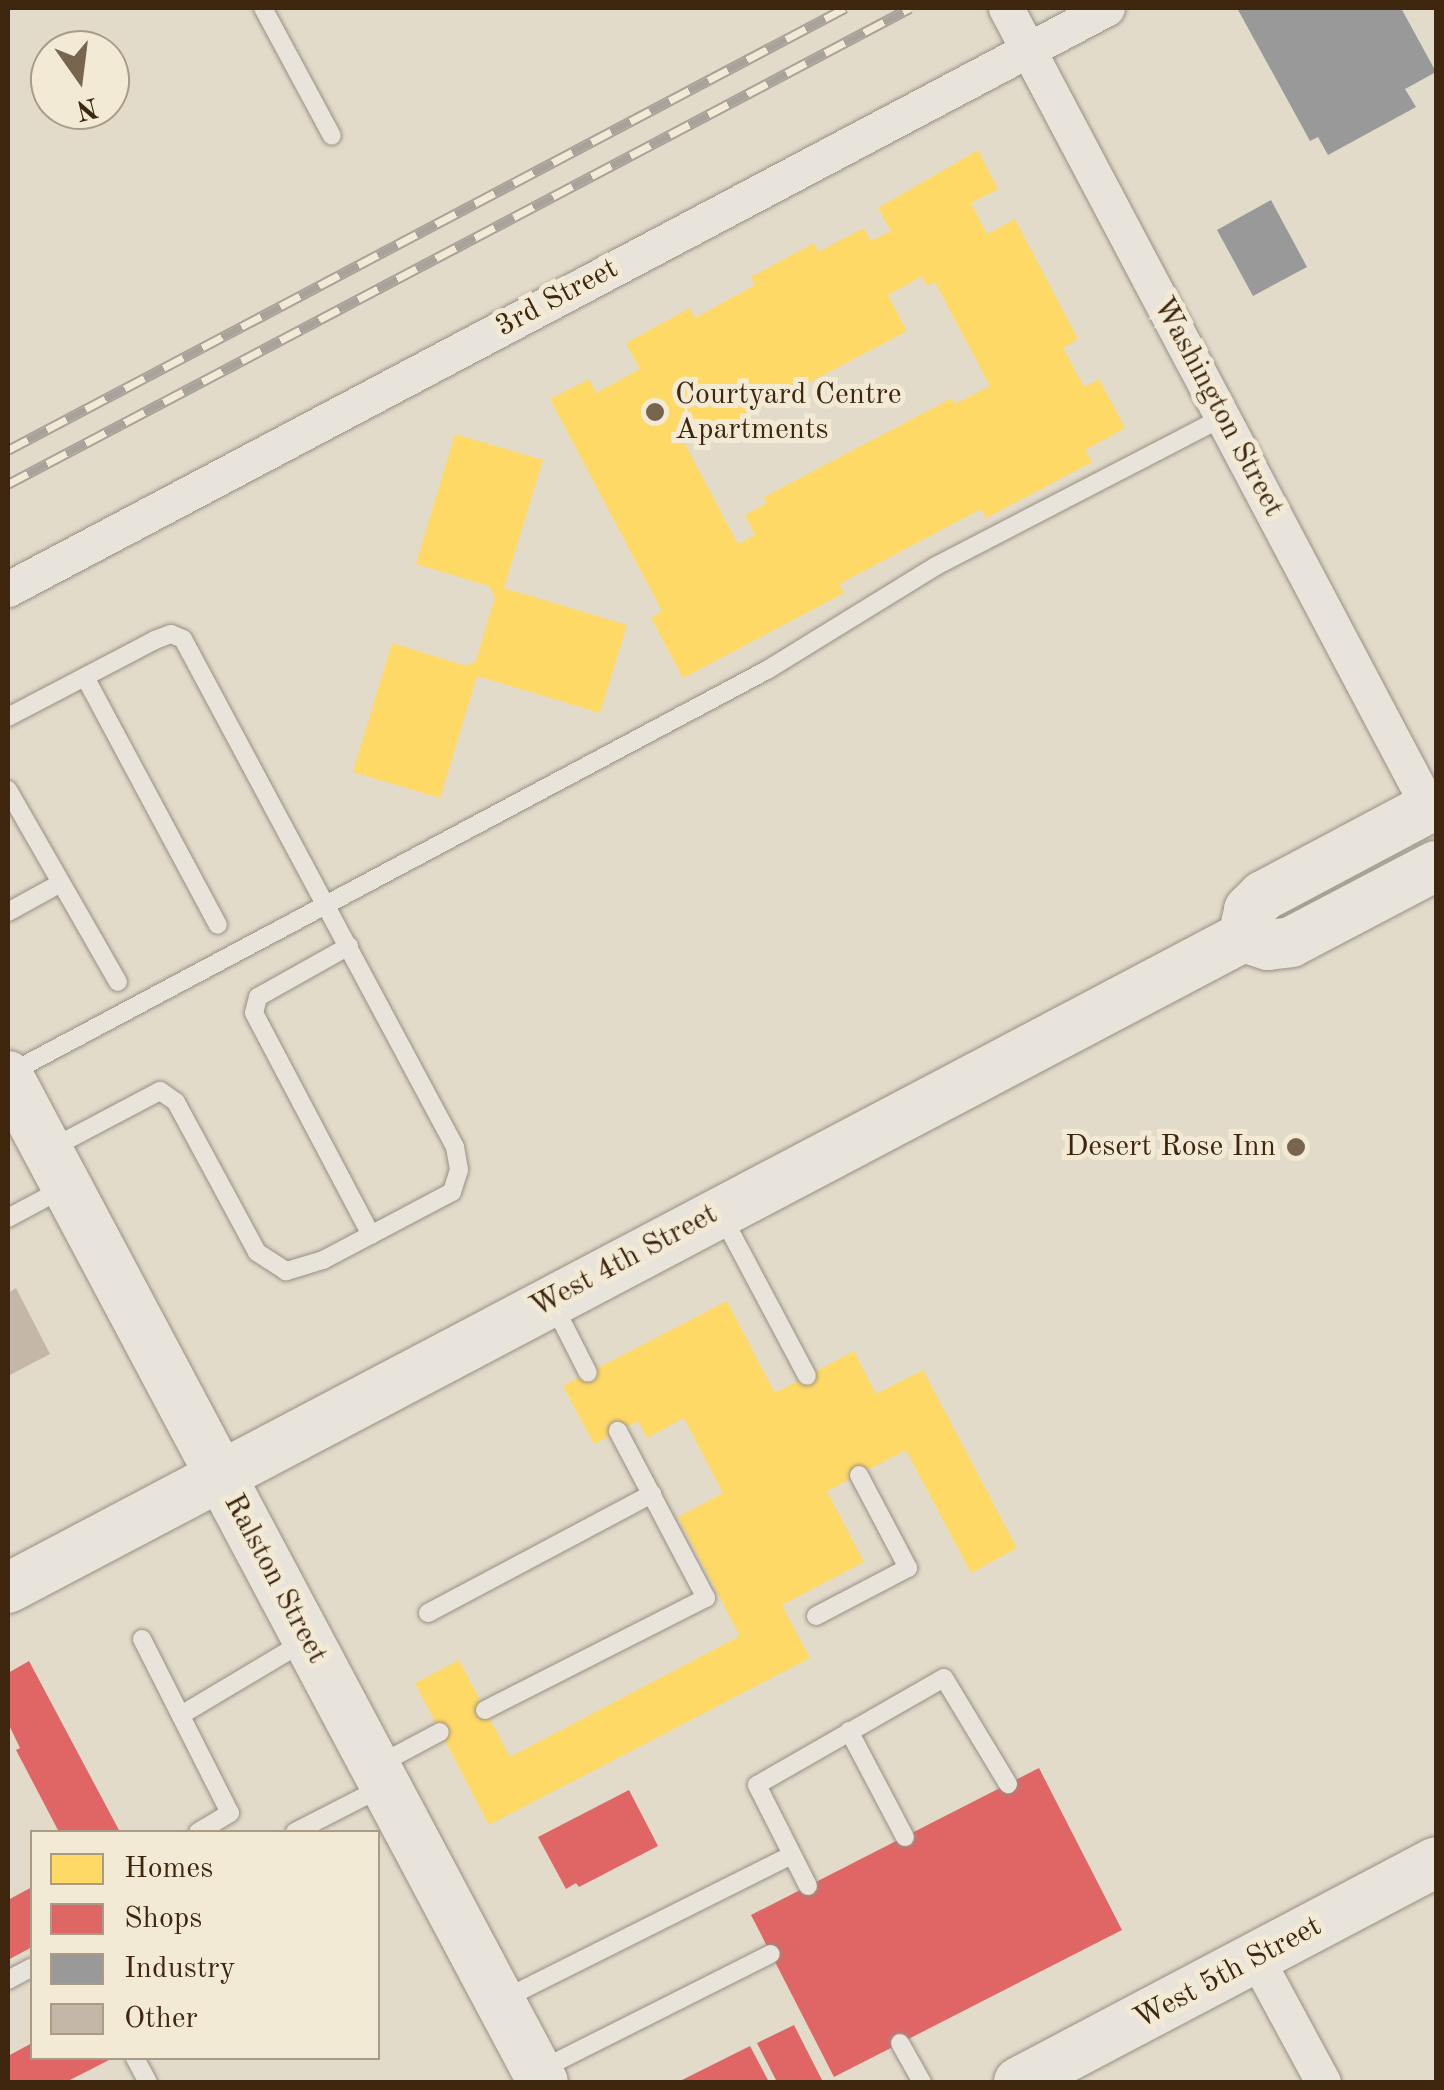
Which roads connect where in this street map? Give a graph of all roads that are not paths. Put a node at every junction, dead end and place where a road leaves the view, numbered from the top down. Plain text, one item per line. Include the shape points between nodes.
1 (263, 8) edge
2 (1006, 8) edge
3 (1107, 8) edge
4 (1028, 49) junction
5 (332, 136) dead end
6 (1223, 417) junction
7 (8, 589) edge
8 (85, 677) junction
9 (8, 717) edge
10 (8, 790) edge
11 (1433, 806) edge
12 (1436, 866) edge
13 (61, 884) junction
14 (326, 904) junction
15 (8, 912) edge
16 (218, 925) dead end
17 (1243, 937) junction
18 (349, 946) junction
19 (118, 982) dead end
20 (8, 1075) edge
21 (57, 1169) junction
22 (720, 1211) junction
23 (8, 1218) edge
24 (371, 1235) junction
25 (551, 1300) junction
26 (588, 1373) dead end
27 (807, 1376) dead end
28 (618, 1432) dead end
29 (219, 1475) junction
30 (859, 1475) dead end
31 (652, 1494) junction
32 (8, 1588) edge
33 (428, 1613) dead end
34 (816, 1616) dead end
35 (142, 1639) dead end
36 (307, 1640) junction
37 (484, 1710) dead end
38 (181, 1715) junction
39 (848, 1731) junction
40 (440, 1732) dead end
41 (380, 1776) junction
42 (1008, 1784) dead end
43 (201, 1830) edge
44 (299, 1830) edge
45 (904, 1837) dead end
46 (792, 1855) junction
47 (1436, 1862) edge
48 (808, 1886) dead end
49 (771, 1954) dead end
50 (1256, 1958) junction
51 (30, 1968) edge
52 (8, 1980) edge
53 (499, 2001) junction
54 (900, 2043) dead end
55 (136, 2060) edge
56 (540, 2077) edge
57 (148, 2082) edge
58 (922, 2082) edge
59 (1019, 2082) edge
60 (1323, 2082) edge

1 - 5 lane
2 - 4 street, Washington Street
3 - 4 street, 3rd Street
4 - 6 street, Washington Street
4 - 7 street, 3rd Street
6 - 11 street, Washington Street
6 - 14 lane via 936,566 823,640
8 - 9 lane
8 - 14 lane via 170,634 184,640
8 - 16 lane
10 - 13 lane
11 - 17 main road via 1262,896 1249,910
12 - 17 main road via 1290,942 1268,945
13 - 15 lane
13 - 19 lane
14 - 18 lane
14 - 20 lane
17 - 22 main road, West 4th Street
18 - 24 lane via 455,1147 460,1170 452,1192
18 - 24 lane via 258,997 254,1013
20 - 21 main road, Ralston Street
21 - 23 lane
21 - 24 lane via 160,1091 176,1102 257,1252 272,1265 286,1270 324,1260
21 - 29 main road, Ralston Street
22 - 25 main road, West 4th Street
22 - 27 lane
25 - 26 lane
25 - 29 main road, West 4th Street
28 - 31 lane
29 - 32 main road, West 4th Street
29 - 36 main road, Ralston Street
30 - 34 lane via 908,1568
31 - 33 lane
31 - 37 lane via 706,1598
35 - 38 lane
36 - 38 lane
36 - 41 main road, Ralston Street
38 - 43 lane via 230,1813
39 - 42 lane via 944,1678
39 - 45 lane
39 - 46 lane via 758,1785
40 - 41 lane
41 - 44 lane
41 - 53 main road, Ralston Street
46 - 48 lane
46 - 53 lane
47 - 50 main road, West 5th Street
49 - 56 lane
50 - 59 main road, West 5th Street
50 - 60 street
51 - 52 lane
53 - 56 main road, Ralston Street
54 - 58 lane
55 - 57 lane

